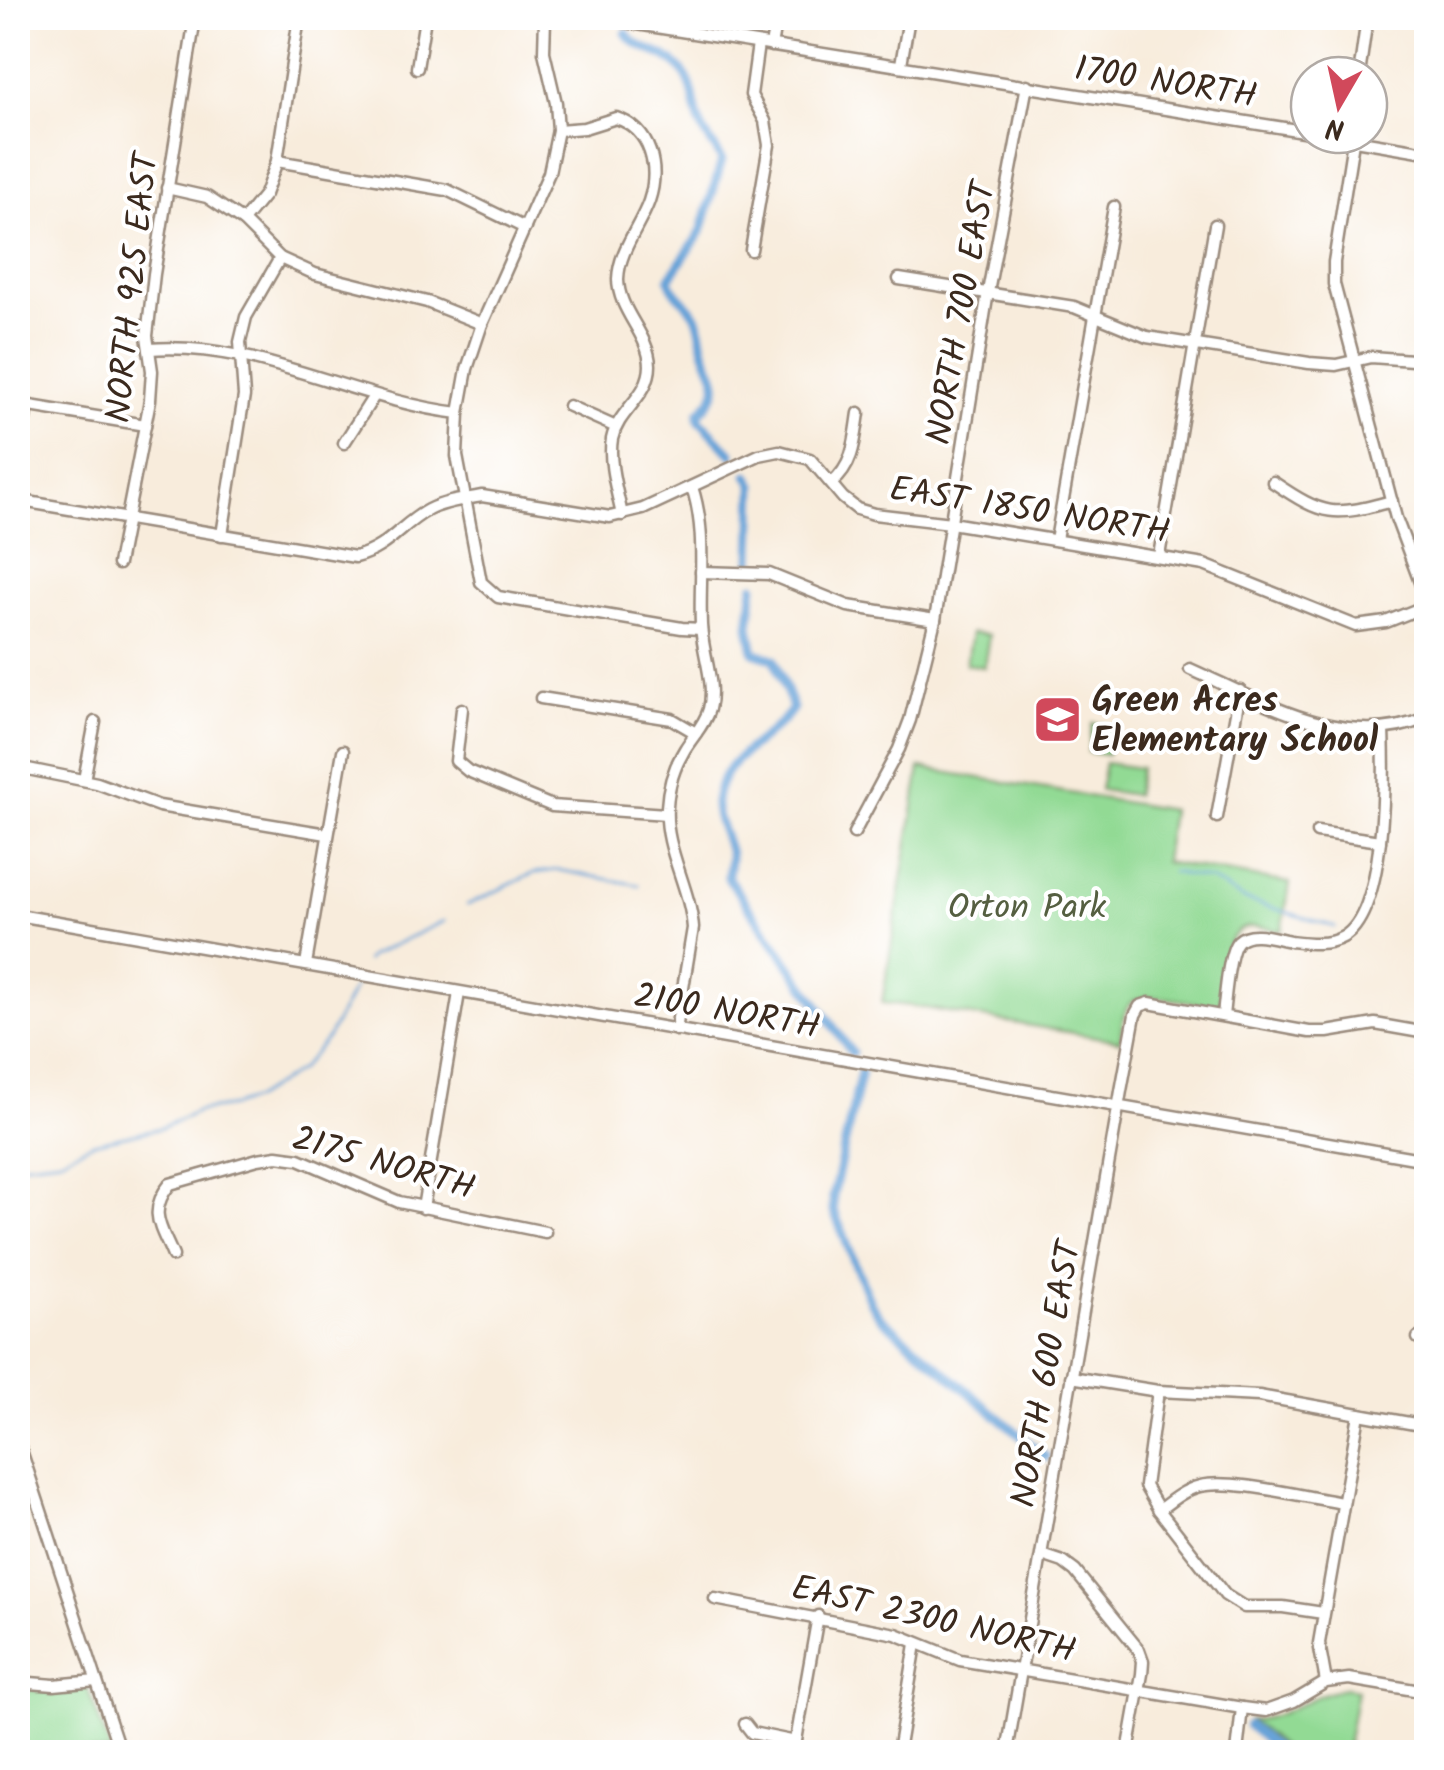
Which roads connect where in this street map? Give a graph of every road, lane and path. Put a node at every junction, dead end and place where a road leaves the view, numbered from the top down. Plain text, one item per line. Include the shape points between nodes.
1 (195, 18) edge
2 (299, 18) edge
3 (426, 18) edge
4 (546, 18) edge
5 (600, 18) edge
6 (776, 18) edge
7 (908, 18) edge
8 (1368, 18) edge
9 (758, 44) junction
10 (771, 46) junction
11 (1362, 55) edge
12 (901, 64) junction
13 (417, 68) dead end
14 (1028, 85) junction
15 (1289, 129) edge
16 (558, 130) junction
17 (1389, 145) edge
18 (1426, 152) edge
19 (1351, 155) edge
20 (277, 161) junction
21 (167, 188) junction
22 (1114, 206) dead end
23 (243, 221) junction
24 (1215, 224) dead end
25 (525, 228) junction
26 (750, 250) dead end
27 (280, 258) junction
28 (900, 279) dead end
29 (988, 292) junction
30 (1095, 314) junction
31 (482, 324) junction
32 (1195, 345) junction
33 (149, 349) junction
34 (242, 358) junction
35 (1353, 360) junction
36 (1426, 361) edge
37 (374, 396) junction
38 (22, 404) edge
39 (570, 406) dead end
40 (458, 413) junction
41 (859, 413) dead end
42 (145, 425) junction
43 (616, 427) junction
44 (344, 442) dead end
45 (18, 462) edge
46 (1273, 482) dead end
47 (832, 483) junction
48 (692, 487) junction
49 (18, 496) edge
50 (468, 499) junction
51 (1392, 501) junction
52 (622, 515) junction
53 (126, 517) junction
54 (951, 523) junction
55 (222, 535) junction
56 (1056, 540) junction
57 (1159, 556) junction
58 (118, 564) dead end
59 (701, 572) junction
60 (1426, 598) edge
61 (1426, 606) edge
62 (935, 620) junction
63 (700, 628) junction
64 (1190, 669) dead end
65 (1240, 691) junction
66 (542, 698) dead end
67 (462, 709) dead end
68 (1426, 718) edge
69 (95, 722) dead end
70 (1384, 730) junction
71 (696, 733) junction
72 (342, 750) dead end
73 (18, 768) edge
74 (84, 780) junction
75 (666, 814) junction
76 (1217, 816) dead end
77 (1318, 832) dead end
78 (326, 834) junction
79 (854, 834) dead end
80 (1380, 841) junction
81 (18, 915) edge
82 (306, 964) junction
83 (459, 994) junction
84 (1223, 1016) junction
85 (676, 1030) junction
86 (1426, 1032) edge
87 (1119, 1105) junction
88 (1426, 1160) edge
89 (424, 1208) junction
90 (545, 1232) dead end
91 (172, 1256) dead end
92 (1071, 1377) junction
93 (1158, 1391) junction
94 (1359, 1414) junction
95 (1426, 1426) edge
96 (18, 1441) edge
97 (1343, 1504) junction
98 (1159, 1510) junction
99 (1042, 1555) junction
100 (714, 1599) dead end
101 (1324, 1612) junction
102 (818, 1616) junction
103 (916, 1644) junction
104 (1022, 1671) junction
105 (96, 1681) junction
106 (18, 1682) edge
107 (1326, 1682) junction
108 (1140, 1691) junction
109 (1426, 1692) edge
110 (1242, 1708) junction
111 (745, 1724) dead end
112 (795, 1747) edge
113 (120, 1752) edge
114 (898, 1752) edge
115 (1007, 1752) edge
116 (1128, 1752) edge
117 (1237, 1752) edge

1 - 21 street, NORTH 925 EAST
2 - 20 street
3 - 13 street
4 - 16 street via 544,52
5 - 9 street, 1700 NORTH
6 - 10 street
7 - 12 street
8 - 11 street
9 - 10 street, 1700 NORTH
9 - 26 street via 750,95 769,145
10 - 12 street, 1700 NORTH
12 - 14 street, 1700 NORTH
14 - 15 street, 1700 NORTH
14 - 29 street, NORTH 700 EAST
16 - 25 street via 550,173
16 - 43 street via 616,118 634,126 648,145 652,187 618,280 650,367 642,394
17 - 18 street
19 - 35 street via 1334,273
20 - 23 street via 265,194
20 - 25 street via 447,190
21 - 23 street via 206,196
21 - 33 street, NORTH 925 EAST
22 - 30 street
23 - 27 street
24 - 32 street
25 - 31 street
27 - 31 street
27 - 34 street via 246,317
28 - 29 street
29 - 30 street
29 - 54 street, NORTH 700 EAST
30 - 32 street via 1147,337
30 - 56 street
31 - 40 street
32 - 35 street via 1309,363
32 - 57 street
33 - 34 street
33 - 42 street, NORTH 925 EAST
34 - 37 street
34 - 55 street via 244,396
35 - 36 street
35 - 51 street
37 - 40 street
37 - 44 street
38 - 42 street
38 - 45 street
39 - 43 street
40 - 50 street via 457,456
41 - 47 street via 850,460
42 - 53 street, NORTH 925 EAST
43 - 52 street via 612,450
46 - 51 street via 1327,512
47 - 48 street, EAST 1850 NORTH via 810,459 778,451
47 - 54 street, EAST 1850 NORTH via 857,509
48 - 52 street, EAST 1850 NORTH
48 - 59 street via 701,524
49 - 53 street
50 - 52 street, EAST 1850 NORTH
50 - 55 street via 430,508 390,541 355,557
50 - 63 street via 481,582 498,597
51 - 60 street
53 - 55 street
53 - 58 street, NORTH 925 EAST
54 - 56 street, EAST 1850 NORTH
54 - 62 street, NORTH 700 EAST
56 - 57 street, EAST 1850 NORTH
57 - 61 street, EAST 1850 NORTH via 1204,565 1356,626
59 - 62 street via 769,574 848,606
59 - 63 street
62 - 79 street, NORTH 700 EAST via 900,749
63 - 71 street via 711,690
64 - 65 street
65 - 70 street via 1296,718
65 - 76 street
66 - 71 street via 672,719
67 - 75 street via 456,762 468,771 552,806
68 - 70 street
69 - 74 street
70 - 80 street
71 - 75 street via 676,766
72 - 78 street
73 - 74 street
74 - 78 street via 159,806
75 - 85 street via 693,928
77 - 80 street
78 - 82 street
80 - 84 street via 1358,925 1326,943 1241,937 1233,946
81 - 82 street, 2100 NORTH
82 - 83 street, 2100 NORTH
83 - 85 street, 2100 NORTH
83 - 89 street
84 - 86 street via 1309,1032 1375,1024
84 - 87 street, NORTH 600 EAST via 1140,1006
85 - 87 street, 2100 NORTH
87 - 88 street, 2100 NORTH
87 - 92 street, NORTH 600 EAST
89 - 90 street, 2175 NORTH
89 - 91 street, 2175 NORTH via 298,1159 258,1159 170,1184 156,1209
92 - 93 street
92 - 99 street, NORTH 600 EAST
93 - 94 street via 1259,1396
93 - 98 street via 1145,1486
94 - 95 street
94 - 97 street
96 - 105 street
97 - 98 street via 1203,1485
97 - 101 street
98 - 101 street via 1224,1595 1244,1608
99 - 104 street, NORTH 600 EAST
99 - 108 street via 1076,1571 1139,1650
100 - 102 street, EAST 2300 NORTH
101 - 107 street via 1319,1643
102 - 103 street, EAST 2300 NORTH
102 - 112 street
103 - 104 street, EAST 2300 NORTH
103 - 114 street
104 - 108 street, EAST 2300 NORTH
104 - 115 street, NORTH 600 EAST
105 - 106 street
105 - 113 street
107 - 109 street via 1349,1679
107 - 110 street, EAST 2300 NORTH via 1266,1711
108 - 110 street, EAST 2300 NORTH
108 - 116 street
110 - 117 street
111 - 112 street via 752,1733

